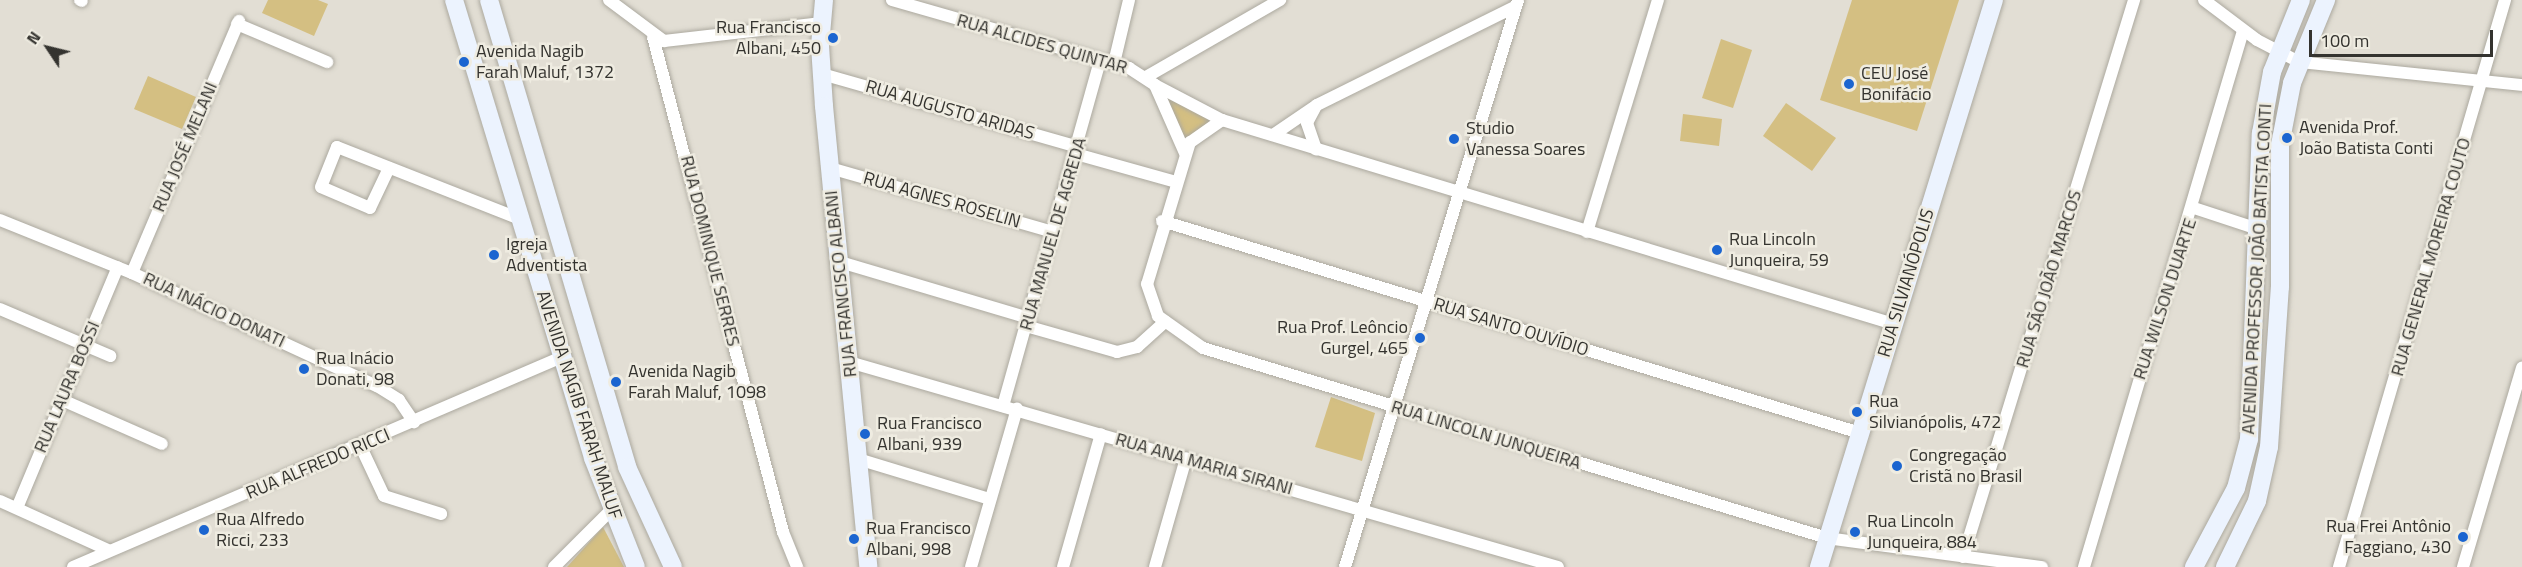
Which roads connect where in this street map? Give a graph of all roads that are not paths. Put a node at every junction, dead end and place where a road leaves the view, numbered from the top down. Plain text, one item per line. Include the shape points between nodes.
1 (454, 0) edge
2 (489, 0) edge
3 (609, 0) edge
4 (824, 0) edge
5 (892, 0) edge
6 (1129, 0) edge
7 (1280, 0) edge
8 (1658, 0) edge
9 (1994, 0) edge
10 (2133, 0) edge
11 (2204, 0) edge
12 (2301, 0) edge
13 (2326, 0) edge
14 (2505, 0) edge
15 (1517, 3) edge
16 (822, 23) junction
17 (2243, 31) junction
18 (653, 37) junction
19 (2278, 53) junction
20 (1100, 60) junction
21 (327, 62) dead end
22 (2299, 62) junction
23 (1114, 63) junction
24 (822, 74) junction
25 (1150, 81) junction
26 (2481, 82) junction
27 (2522, 85) edge
28 (1317, 105) junction
29 (1218, 118) junction
30 (1273, 135) junction
31 (1316, 149) junction
32 (1077, 150) junction
33 (1185, 153) junction
34 (389, 168) junction
35 (830, 168) junction
36 (1176, 182) junction
37 (1457, 191) junction
38 (2194, 208) junction
39 (0, 219) edge
40 (520, 219) junction
41 (1162, 221) junction
42 (2258, 229) junction
43 (1053, 232) junction
44 (1587, 232) junction
45 (840, 262) junction
46 (118, 267) junction
47 (132, 273) junction
48 (1425, 300) junction
49 (0, 309) edge
50 (1027, 322) junction
51 (1165, 322) junction
52 (1894, 324) junction
53 (85, 344) junction
54 (110, 356) dead end
55 (562, 357) junction
56 (849, 362) junction
57 (598, 368) junction
58 (2522, 368) edge
59 (62, 400) junction
60 (1002, 406) junction
61 (1393, 407) junction
62 (1017, 409) junction
63 (414, 422) junction
64 (1860, 433) junction
65 (1101, 434) junction
66 (162, 444) dead end
67 (360, 445) junction
68 (1186, 458) junction
69 (858, 459) junction
70 (990, 499) junction
71 (0, 501) edge
72 (17, 508) junction
73 (1362, 510) junction
74 (610, 511) junction
75 (441, 514) dead end
76 (1827, 538) junction
77 (108, 550) junction
78 (1963, 557) junction
79 (73, 567) edge
80 (554, 567) edge
81 (636, 567) edge
82 (673, 567) edge
83 (797, 567) edge
84 (868, 567) edge
85 (971, 567) edge
86 (1063, 567) edge
87 (1155, 567) edge
88 (1346, 567) edge
89 (1558, 567) edge
90 (1819, 567) edge
91 (2042, 567) edge
92 (2084, 567) edge
93 (2194, 567) edge
94 (2224, 567) edge
95 (2339, 567) edge
96 (2463, 567) edge

1 - 40 main road, AVENIDA NAGIB FARAH MALUF
2 - 57 main road, AVENIDA NAGIB FARAH MALUF
3 - 18 street
4 - 16 main road, RUA FRANCISCO ALBANI
5 - 20 street, RUA ALCIDES QUINTAR
6 - 23 street
7 - 25 street
8 - 44 street
9 - 52 main road, RUA SILVIANÓPOLIS
10 - 78 street, RUA SÃO JOÃO MARCOS
11 - 17 street
12 - 19 main road, AVENIDA PROFESSOR JOÃO BATISTA CONTI
13 - 22 main road, AVENIDA PROFESSOR JOÃO BATISTA CONTI
14 - 26 street, RUA GENERAL MOREIRA COUTO
15 - 28 street
15 - 37 street
16 - 18 street
16 - 24 main road, RUA FRANCISCO ALBANI
17 - 19 street
17 - 38 street, RUA WILSON DUARTE
18 - 83 street, RUA DOMINIQUE SERRES via 783,532
19 - 22 street
19 - 42 main road, AVENIDA PROFESSOR JOÃO BATISTA CONTI via 2261,133
20 - 23 street, RUA ALCIDES QUINTAR
20 - 32 street, RUA MANUEL DE AGREDA
21 - 47 street, RUA JOSÉ MELANI via 238,23
22 - 26 street
22 - 94 main road, AVENIDA PROFESSOR JOÃO BATISTA CONTI via 2280,144 2280,286 2270,447 2257,501
23 - 25 street, RUA ALCIDES QUINTAR
24 - 32 street, RUA AUGUSTO ARIDAS
24 - 35 main road, RUA FRANCISCO ALBANI
25 - 29 street, RUA ALCIDES QUINTAR
25 - 33 street
26 - 27 street
26 - 95 street, RUA GENERAL MOREIRA COUTO
28 - 30 street
28 - 31 street via 1307,123
29 - 30 street
29 - 33 street via 1197,134
30 - 31 street
31 - 37 street
32 - 36 street, RUA AUGUSTO ARIDAS
32 - 43 street, RUA MANUEL DE AGREDA
33 - 36 street
34 - 34 street via 334,147 321,187 370,208
34 - 40 street via 414,174
35 - 43 street, RUA AGNES ROSELIN
35 - 45 main road, RUA FRANCISCO ALBANI
36 - 41 street
37 - 44 street
37 - 48 street
38 - 42 street
38 - 92 street, RUA WILSON DUARTE
39 - 46 street, RUA INÁCIO DONATI
40 - 55 main road, AVENIDA NAGIB FARAH MALUF
41 - 48 street, RUA SANTO OUVÍDIO
41 - 51 street via 1147,284
42 - 93 main road, AVENIDA PROFESSOR JOÃO BATISTA CONTI via 2249,439 2233,496
43 - 50 street, RUA MANUEL DE AGREDA
44 - 52 street
45 - 50 street
45 - 56 main road, RUA FRANCISCO ALBANI
46 - 47 street, RUA INÁCIO DONATI
46 - 53 street, RUA LAURA BOSSI
47 - 63 street, RUA INÁCIO DONATI via 377,386 399,400
48 - 61 street
48 - 64 street, RUA SANTO OUVÍDIO
49 - 53 street
50 - 51 street via 1117,352 1137,346
50 - 60 street, RUA MANUEL DE AGREDA
51 - 61 street, RUA LINCOLN JUNQUEIRA via 1203,348
52 - 64 main road, RUA SILVIANÓPOLIS
53 - 54 street
53 - 59 street, RUA LAURA BOSSI
55 - 57 main road via 584,350
55 - 63 street, RUA ALFREDO RICCI
55 - 74 main road, AVENIDA NAGIB FARAH MALUF
56 - 60 street, RUA ANA MARIA SIRANI
56 - 69 main road, RUA FRANCISCO ALBANI
57 - 82 main road, AVENIDA NAGIB FARAH MALUF via 639,499
58 - 96 street
59 - 66 street
59 - 72 street, RUA LAURA BOSSI
60 - 62 street, RUA ANA MARIA SIRANI
61 - 73 street
61 - 76 street, RUA LINCOLN JUNQUEIRA
62 - 65 street, RUA ANA MARIA SIRANI
62 - 70 street
63 - 67 street, RUA ALFREDO RICCI
64 - 76 main road, RUA SILVIANÓPOLIS
65 - 68 street, RUA ANA MARIA SIRANI
65 - 86 street
67 - 75 street via 384,496
67 - 77 street, RUA ALFREDO RICCI
68 - 73 street, RUA ANA MARIA SIRANI
68 - 87 street
69 - 70 street
69 - 84 main road, RUA FRANCISCO ALBANI
70 - 85 street
71 - 72 street
72 - 77 street
73 - 88 street
73 - 89 street, RUA ANA MARIA SIRANI
74 - 80 street
74 - 81 main road, AVENIDA NAGIB FARAH MALUF
76 - 78 street, RUA LINCOLN JUNQUEIRA
76 - 90 main road, RUA SILVIANÓPOLIS
77 - 79 street, RUA ALFREDO RICCI
78 - 91 street, RUA LINCOLN JUNQUEIRA

